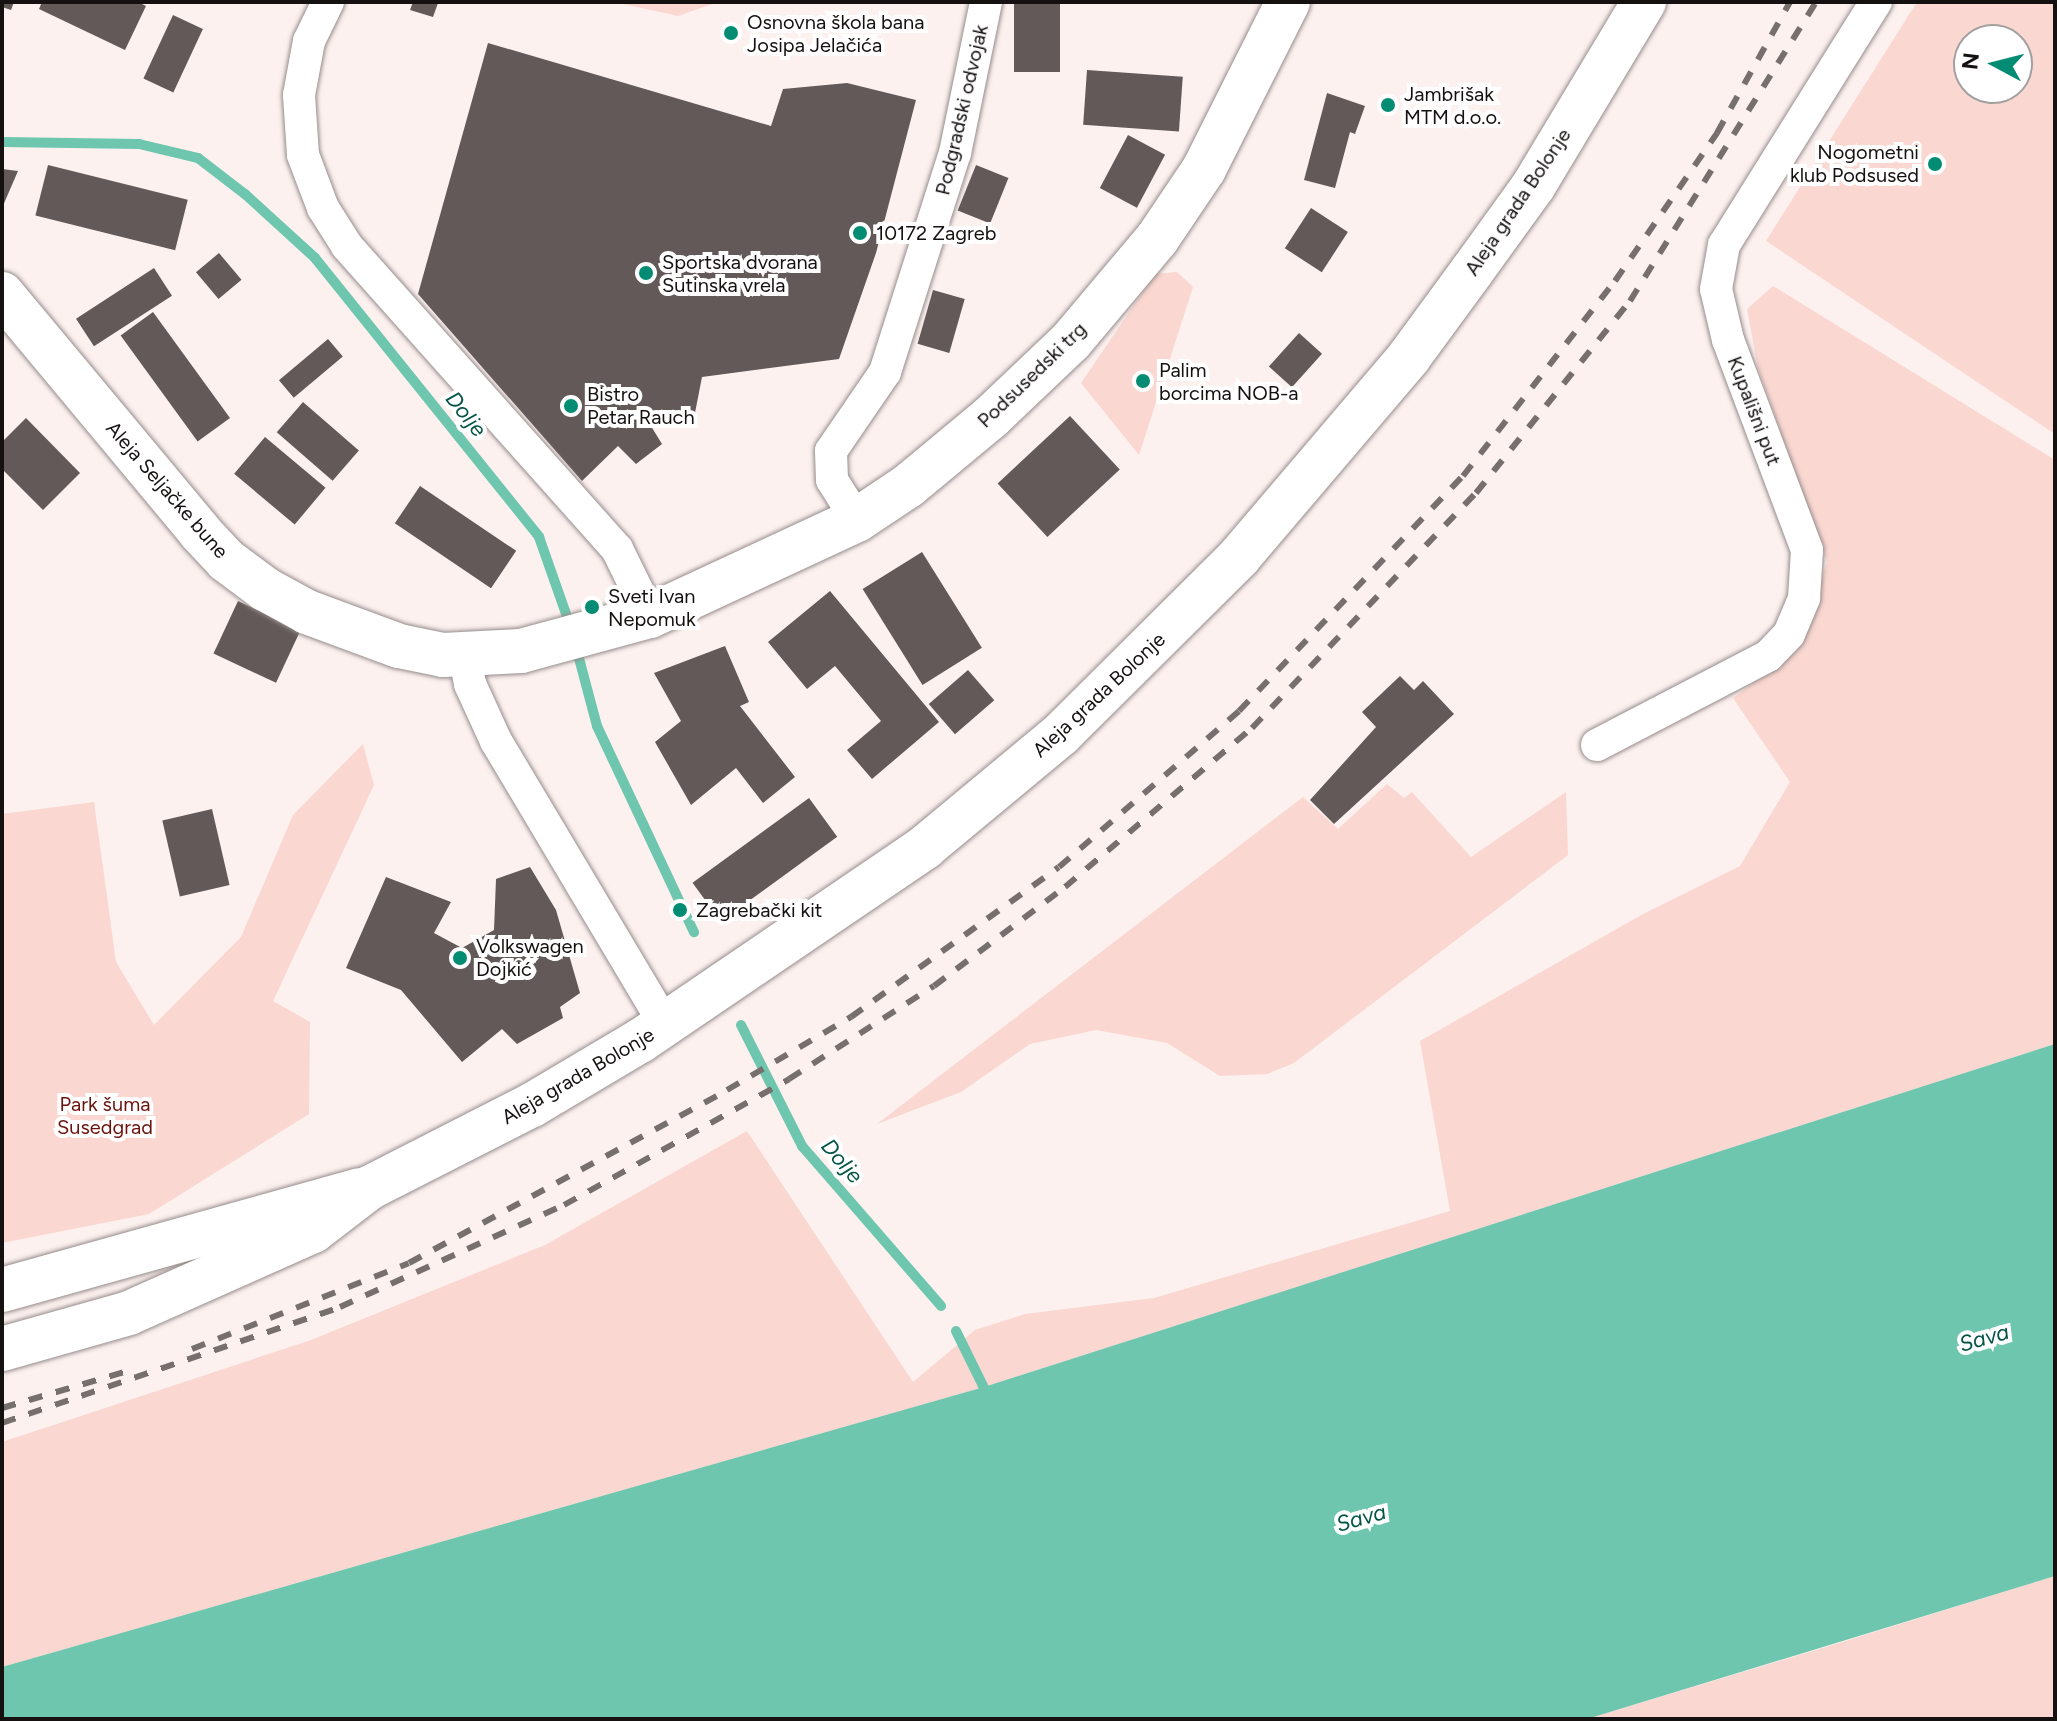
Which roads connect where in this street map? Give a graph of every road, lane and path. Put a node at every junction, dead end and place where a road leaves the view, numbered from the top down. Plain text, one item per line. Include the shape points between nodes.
1 (328, 2) edge
2 (986, 2) edge
3 (1288, 2) edge
4 (1644, 2) edge
5 (1876, 2) edge
6 (2, 294) edge
7 (857, 520) junction
8 (650, 616) junction
9 (464, 655) junction
10 (1597, 745) dead end
11 (665, 1024) junction
12 (369, 1188) junction
13 (2, 1290) edge
14 (2, 1349) edge

1 - 8 street via 309,41 299,95 303,155 323,208 347,246 617,549
2 - 7 street, Podgradski odvojak via 955,153 909,303 885,372 831,451 832,480
3 - 7 main road, Podsusedski trg via 1204,169 1157,239 1071,341 991,417 908,486
4 - 11 main road, Aleja grada Bolonje via 1534,185 1463,284 1409,357 1239,557 1061,734 925,847
5 - 10 street, Kupališni put via 1724,245 1716,289 1728,340 1807,550 1804,598 1789,634 1768,656
6 - 9 main road, Aleja Seljačke bune via 226,560 307,612 399,646
7 - 8 main road, Podsusedski trg
8 - 9 main road, Aleja Seljačke bune via 521,651
9 - 11 street via 470,684 496,741
11 - 12 main road, Aleja grada Bolonje via 532,1105
12 - 13 main road, Aleja grada Bolonje via 246,1218
12 - 14 main road, Aleja grada Bolonje via 313,1231 252,1261 129,1313

